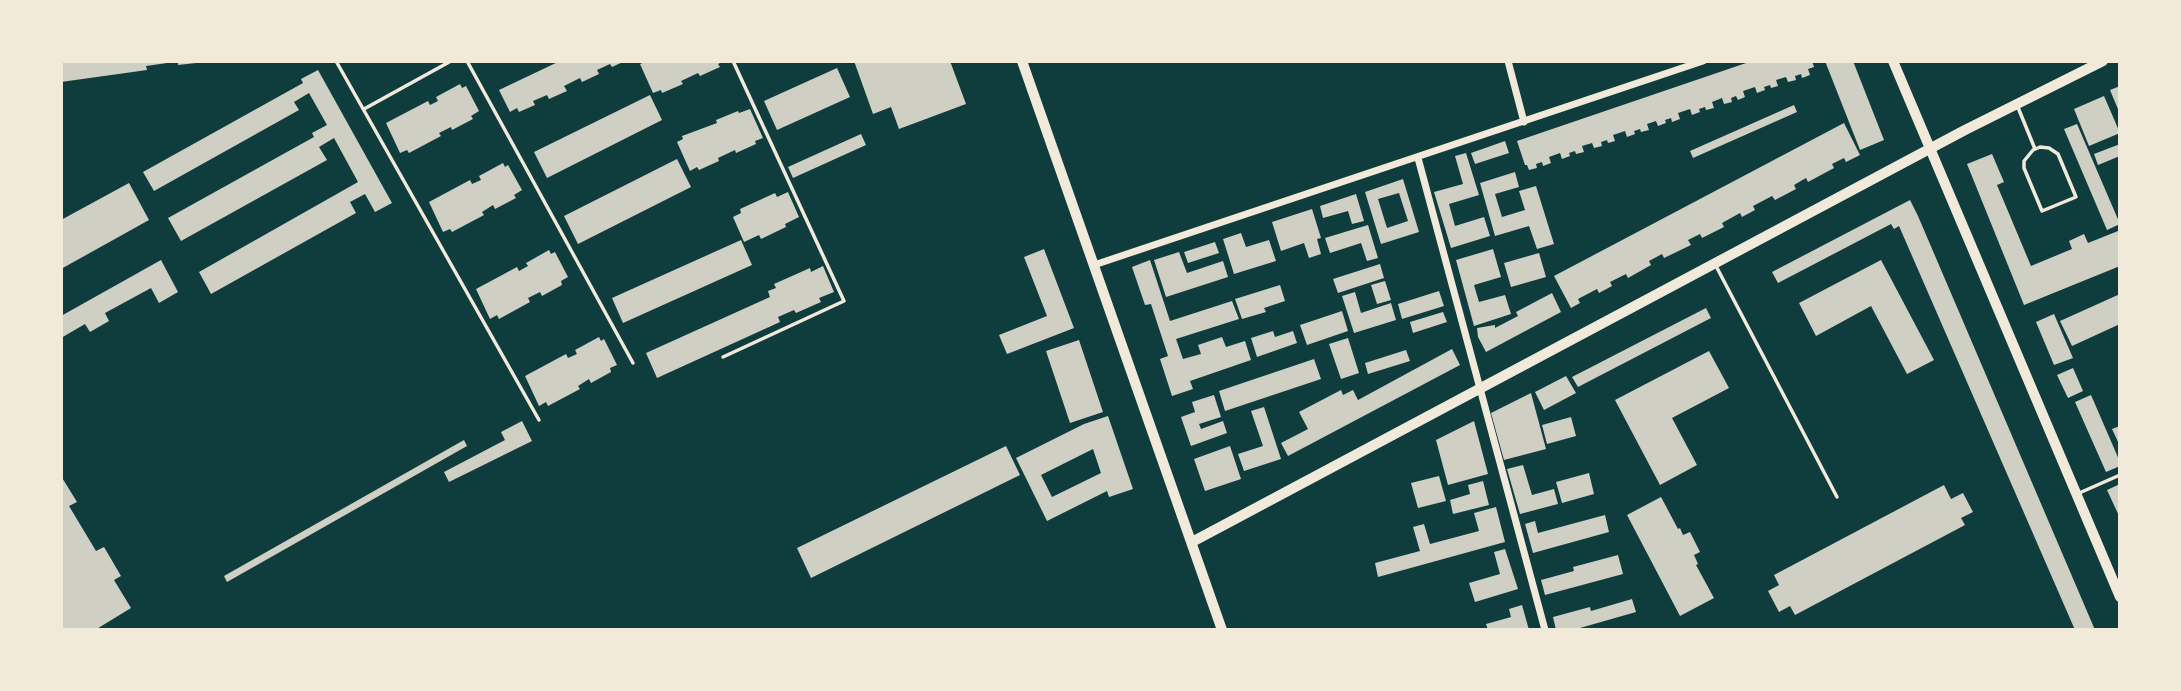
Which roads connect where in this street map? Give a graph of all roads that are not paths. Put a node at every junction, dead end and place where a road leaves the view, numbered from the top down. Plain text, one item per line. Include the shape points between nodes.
1 (336, 61) edge
2 (450, 61) edge
3 (467, 61) edge
4 (733, 61) edge
5 (1022, 61) edge
6 (1508, 61) edge
7 (1703, 61) edge
8 (1893, 61) edge
9 (2103, 61) edge
10 (2017, 104) junction
11 (364, 109) junction
12 (1524, 122) junction
13 (2035, 149) junction
14 (1930, 150) junction
15 (1418, 158) junction
16 (1715, 264) junction
17 (1094, 265) junction
18 (723, 356) dead end
19 (633, 363) dead end
20 (1480, 389) junction
21 (539, 420) dead end
22 (2120, 475) edge
23 (2076, 495) junction
24 (1837, 497) dead end
25 (1192, 542) junction
26 (2120, 597) edge
27 (1222, 630) edge
28 (1545, 630) edge

1 - 11 lane
2 - 11 lane
3 - 19 lane
4 - 18 lane via 844,301
5 - 17 street
6 - 12 street
7 - 12 street
8 - 14 street
9 - 10 street
10 - 13 lane
10 - 14 street
11 - 21 lane
12 - 15 street
13 - 13 lane via 2040,146 2058,154 2076,197 2042,211 2024,167
14 - 16 street
14 - 23 street
15 - 17 street
15 - 20 street
16 - 20 street
16 - 24 lane
17 - 25 street
20 - 25 street
20 - 28 street
22 - 23 lane
23 - 26 street
25 - 27 street

